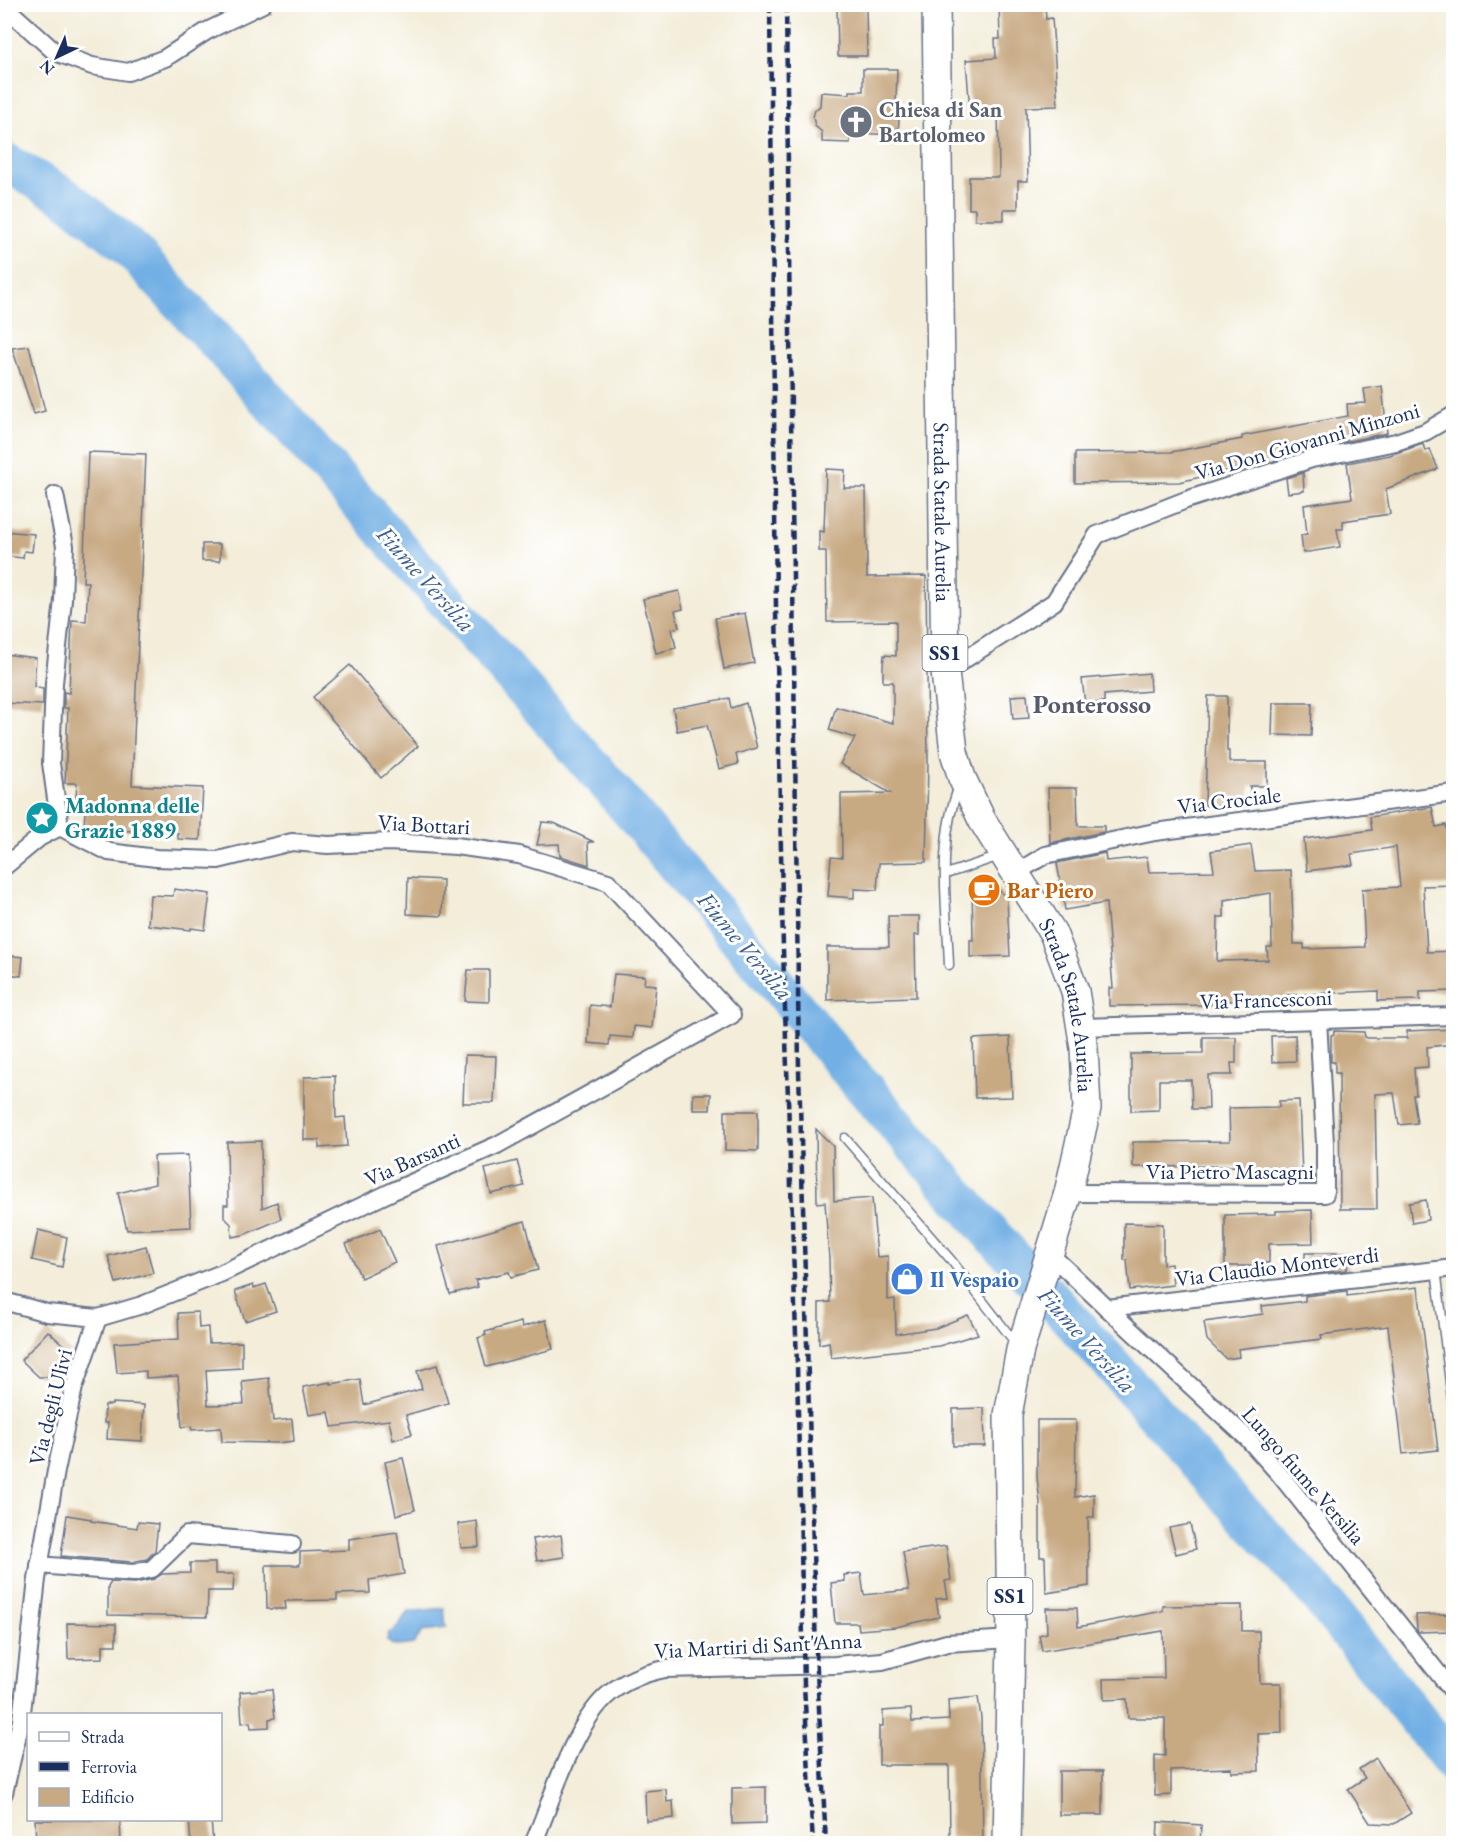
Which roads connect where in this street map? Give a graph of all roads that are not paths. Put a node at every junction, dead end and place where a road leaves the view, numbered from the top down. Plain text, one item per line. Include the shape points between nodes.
1 (263, 4) edge
2 (936, 4) edge
3 (4, 6) edge
4 (1454, 415) edge
5 (55, 495) dead end
6 (945, 672) junction
7 (962, 778) junction
8 (1454, 793) edge
9 (60, 827) junction
10 (1010, 864) junction
11 (4, 867) edge
12 (946, 874) junction
13 (949, 965) dead end
14 (732, 1015) joint
15 (1454, 1016) edge
16 (1318, 1020) junction
17 (1081, 1027) junction
18 (845, 1138) dead end
19 (1068, 1193) junction
20 (1048, 1260) junction
21 (1454, 1268) edge
22 (1436, 1269) junction
23 (4, 1301) edge
24 (1107, 1308) junction
25 (98, 1317) junction
26 (1020, 1350) junction
27 (1454, 1415) edge
28 (292, 1545) dead end
29 (39, 1564) junction
30 (1011, 1639) junction
31 (1454, 1693) edge
32 (4, 1793) edge
33 (532, 1844) edge
34 (1007, 1844) edge

1 - 3 street via 207,31 165,58 128,72 92,66 55,52
2 - 6 main road, Strada Statale Aurelia / SS1
4 - 6 street, Via Don Giovanni Minzoni via 1425,432 1396,442 1312,459 1186,500 1097,535 1053,602
5 - 9 street via 65,546 51,764
6 - 7 main road, Strada Statale Aurelia / SS1 via 954,752
7 - 10 main road, Strada Statale Aurelia / SS1 via 982,820
7 - 12 lane via 948,822
8 - 10 street, Via Crociale via 1155,832
9 - 11 street via 39,838
9 - 14 street, Via Bottari via 110,852 156,858 218,860 292,842 456,846 519,855 608,882
10 - 12 lane
10 - 17 main road, Strada Statale Aurelia / SS1 via 1053,933 1075,991
12 - 13 lane
14 - 25 street, Via Barsanti via 497,1144 222,1273 142,1305
15 - 16 street, Via Francesconi
16 - 17 street, Via Francesconi
16 - 19 street, Via Pietro Mascagni via 1325,1194
17 - 19 main road, Strada Statale Aurelia / SS1 via 1087,1108
18 - 26 lane via 951,1260
19 - 20 main road, Strada Statale Aurelia / SS1
20 - 24 street, Lungo fiume Versilia
20 - 26 main road, Strada Statale Aurelia / SS1
21 - 22 street, Via Claudio Monteverdi
22 - 24 street, Via Claudio Monteverdi
22 - 27 lane
23 - 25 street, Via Barsanti via 47,1313
24 - 31 street, Lungo fiume Versilia via 1248,1439
25 - 29 street, Via degli Ulivi via 74,1387
26 - 30 main road, Strada Statale Aurelia / SS1 via 1008,1415
28 - 29 street via 187,1535 145,1572
29 - 32 street, Via degli Ulivi via 21,1720
30 - 33 street, Via Martiri di Sant'Anna via 947,1643 882,1661 665,1669 644,1674 610,1693 586,1722
30 - 34 main road, Strada Statale Aurelia / SS1

